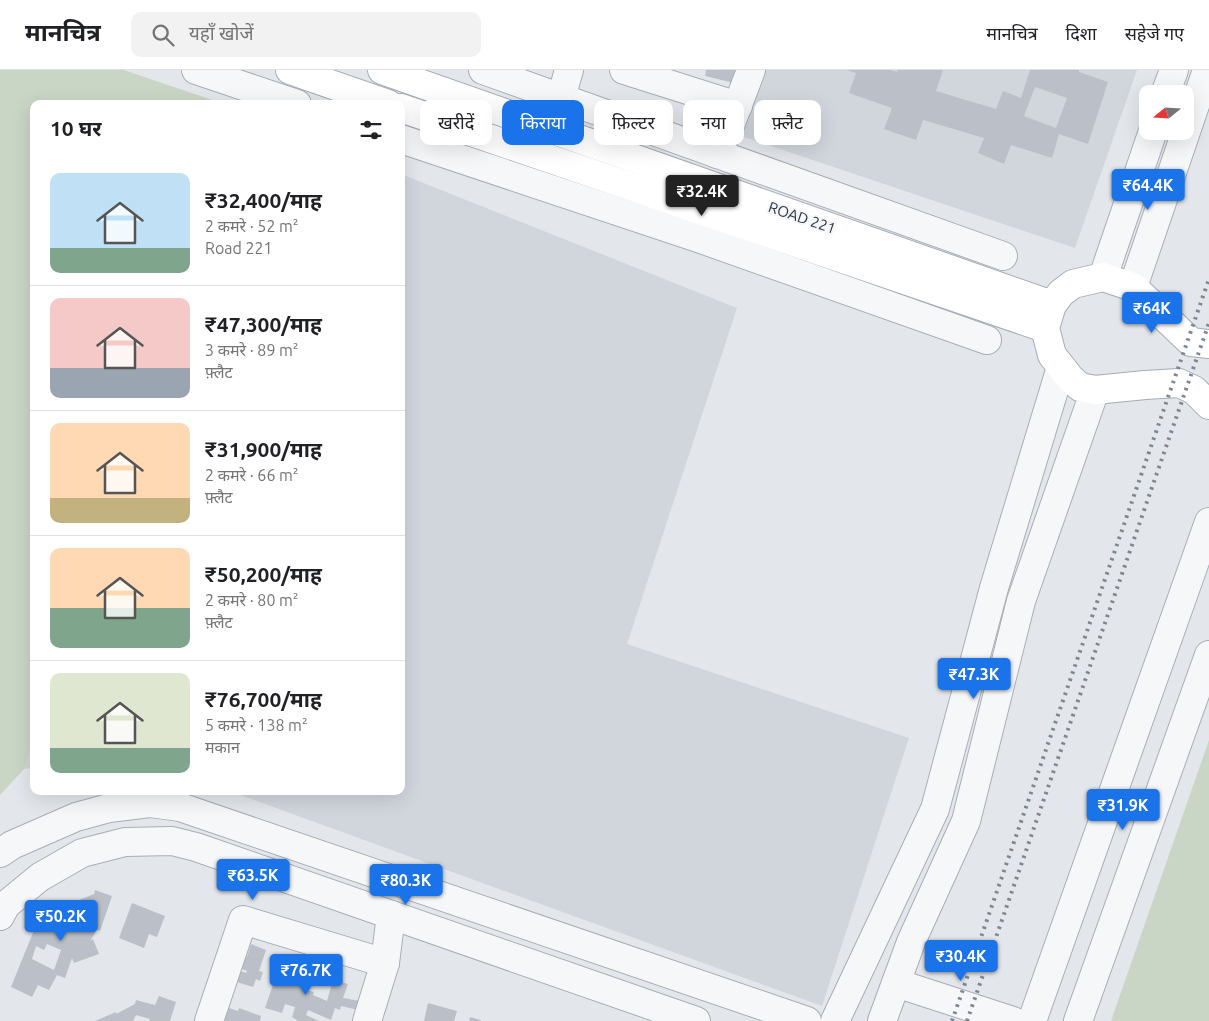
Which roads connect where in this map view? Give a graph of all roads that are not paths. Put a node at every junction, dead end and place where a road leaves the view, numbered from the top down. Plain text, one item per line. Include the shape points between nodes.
1 (196, 70) edge
2 (290, 70) edge
3 (382, 70) edge
4 (483, 70) edge
5 (569, 70) edge
6 (624, 70) edge
7 (751, 70) edge
8 (1174, 70) edge
9 (1207, 70) edge
10 (511, 75) edge
11 (1169, 85) edge
12 (561, 98) junction
13 (285, 100) edge
14 (376, 100) edge
15 (719, 100) edge
16 (740, 100) edge
17 (405, 109) edge
18 (405, 140) edge
19 (1150, 140) edge
20 (721, 145) edge
21 (717, 154) junction
22 (1003, 256) dead end
23 (1103, 277) junction
24 (1133, 287) junction
25 (1048, 317) junction
26 (987, 340) dead end
27 (1209, 344) edge
28 (1060, 367) junction
29 (1096, 390) junction
30 (1209, 405) edge
31 (1209, 522) edge
32 (1209, 655) edge
33 (0, 853) edge
34 (392, 915) junction
35 (0, 916) edge
36 (385, 963) junction
37 (896, 983) junction
38 (209, 1021) edge
39 (367, 1021) edge
40 (696, 1021) edge
41 (807, 1021) edge
42 (835, 1021) edge
43 (882, 1021) edge
44 (1013, 1021) edge
45 (1032, 1021) edge
46 (1078, 1021) edge

1 - 13 street
2 - 14 main road
3 - 25 main road, ROAD 221
4 - 10 street
5 - 12 street
6 - 15 street
7 - 16 street
8 - 11 street
9 - 24 street
10 - 12 street
12 - 21 street
17 - 25 main road, ROAD 221
18 - 26 street via 698,238
19 - 23 street
20 - 21 street
21 - 22 street
23 - 24 main road
23 - 25 main road via 1073,284 1061,293
24 - 27 main road via 1191,342
25 - 28 main road via 1052,355
28 - 29 main road via 1080,387
28 - 42 street via 994,588 935,809
29 - 30 main road via 1179,384 1194,390
29 - 37 street via 1021,602 966,821
31 - 45 street
32 - 46 street
33 - 41 street via 76,817 109,808 150,803 180,807
34 - 35 street via 172,841 125,842 82,853 40,877 6,905
34 - 36 street
34 - 40 street
36 - 38 street via 243,920
36 - 39 street
37 - 43 street
37 - 44 street

